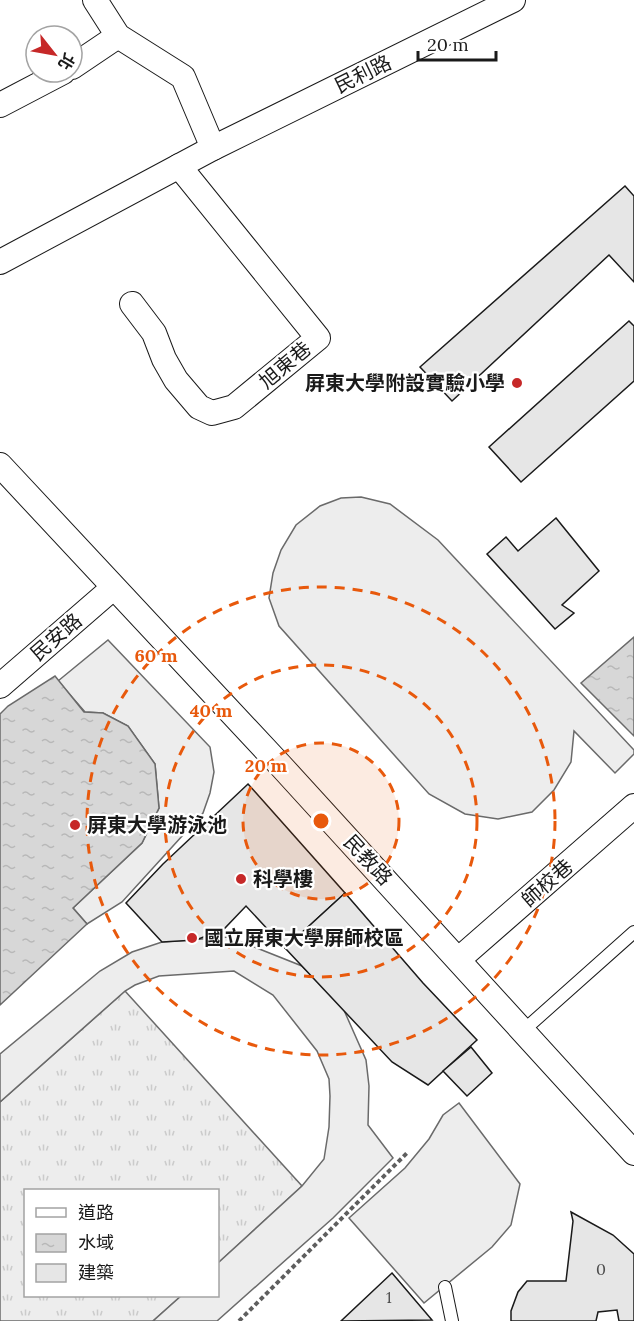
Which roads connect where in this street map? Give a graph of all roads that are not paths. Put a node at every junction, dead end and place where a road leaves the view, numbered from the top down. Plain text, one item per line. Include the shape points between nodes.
1 (95, 0) edge
2 (513, 0) edge
3 (118, 36) junction
4 (84, 59) edge
5 (40, 84) edge
6 (0, 105) edge
7 (213, 148) junction
8 (179, 166) junction
9 (0, 262) edge
10 (132, 304) dead end
11 (0, 465) edge
12 (112, 588) junction
13 (0, 686) edge
14 (634, 806) edge
15 (634, 932) edge
16 (459, 959) junction
17 (524, 1030) junction
18 (634, 1153) edge
19 (445, 1287) dead end
20 (452, 1321) edge

1 - 3 street
2 - 7 street, 民利路
3 - 4 street
3 - 7 street via 183,76
5 - 6 street
7 - 8 street
8 - 9 street
8 - 10 street, 旭東巷 via 318,338 234,407 212,413 199,407 176,380 154,333
11 - 12 street, 民教路
12 - 13 street, 民安路
12 - 16 street, 民教路
14 - 16 street, 師校巷
15 - 17 lane
16 - 17 street, 民教路
17 - 18 street, 民教路
19 - 20 lane

